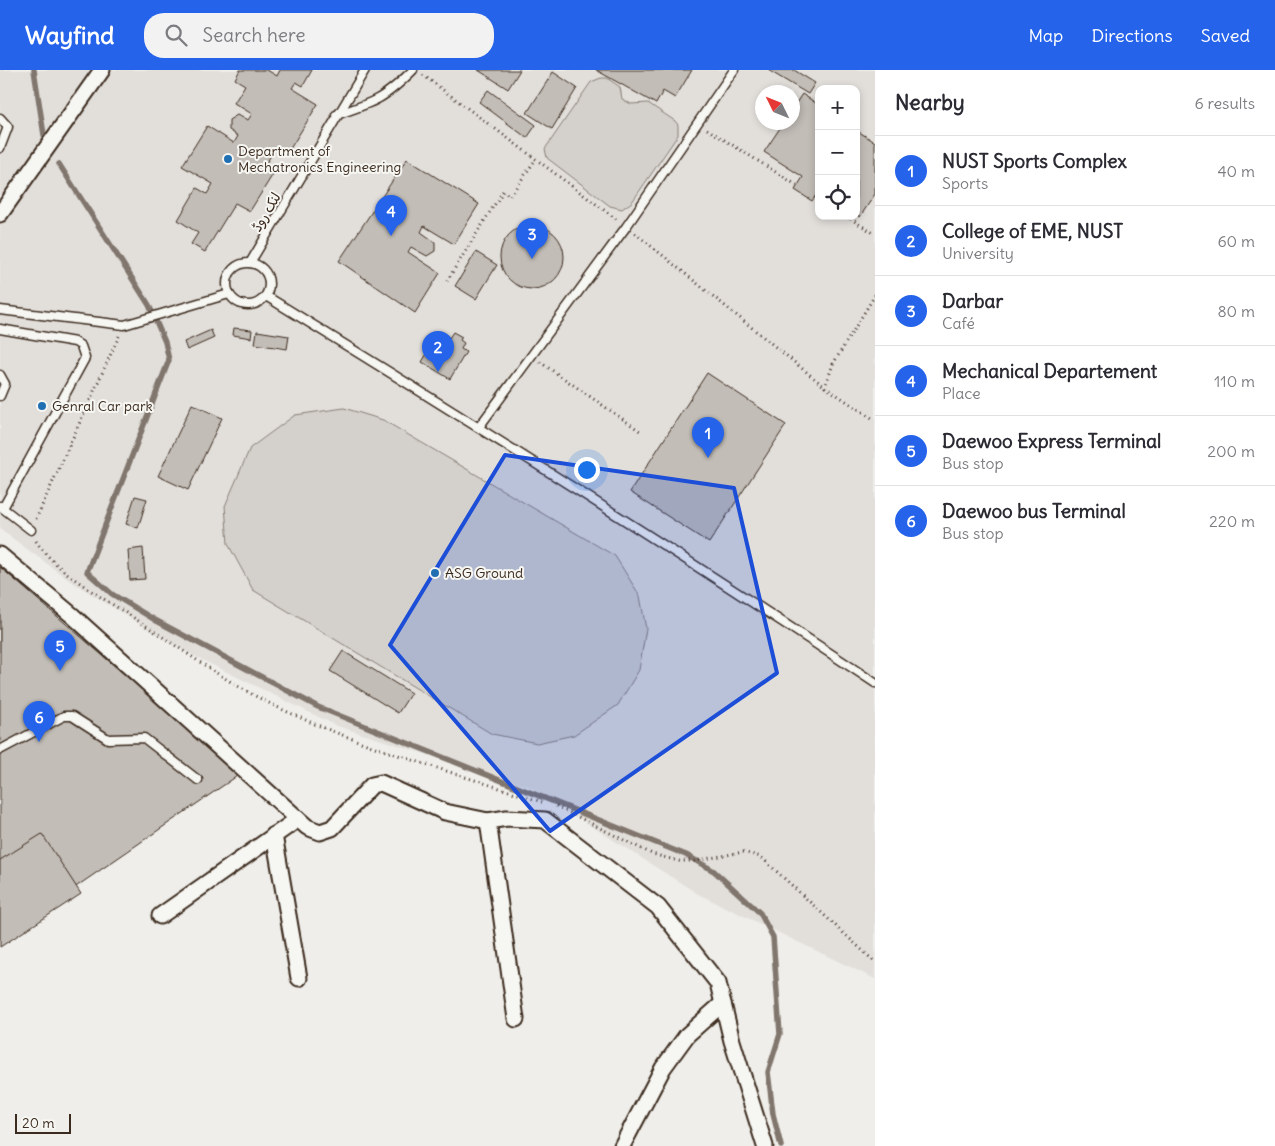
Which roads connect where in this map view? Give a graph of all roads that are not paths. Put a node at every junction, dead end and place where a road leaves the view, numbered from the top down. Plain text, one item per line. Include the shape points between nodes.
1 (102, 70) edge
2 (364, 70) edge
3 (413, 70) edge
4 (734, 70) edge
5 (336, 115) junction
6 (0, 118) edge
7 (0, 148) edge
8 (0, 214) edge
9 (250, 263) junction
10 (229, 294) junction
11 (266, 296) junction
12 (0, 310) edge
13 (0, 329) edge
14 (0, 375) edge
15 (0, 396) edge
16 (479, 427) junction
17 (1, 507) edge
18 (31, 530) road end
19 (0, 555) edge
20 (875, 683) edge
21 (0, 747) edge
22 (198, 780) dead end
23 (298, 819) junction
24 (488, 822) junction
25 (274, 835) junction
26 (160, 916) dead end
27 (299, 978) dead end
28 (723, 1002) junction
29 (516, 1019) dead end
30 (761, 1143) edge
31 (622, 1146) edge

1 - 8 street
2 - 5 lane, لنک روڈ
3 - 5 lane via 390,93
4 - 16 lane via 626,226
5 - 9 lane, لنک روڈ
6 - 7 lane via 8,127
9 - 10 lane, لنک روڈ via 236,267 231,273
9 - 11 lane via 268,275 270,282
10 - 11 lane via 233,300 247,306
10 - 12 lane via 124,325
11 - 16 lane
13 - 17 lane via 75,342 81,346 85,358
14 - 15 lane via 5,384
16 - 20 lane
17 - 18 lane
19 - 23 street via 73,616
21 - 22 lane via 64,716 72,716 108,739 144,738
23 - 24 street via 320,832 332,828 372,785 381,783 445,812
23 - 25 street
24 - 28 street via 506,818 545,820 658,907 718,983
24 - 29 street
25 - 26 street
25 - 27 street
28 - 30 street
28 - 31 street via 687,1035 663,1068

